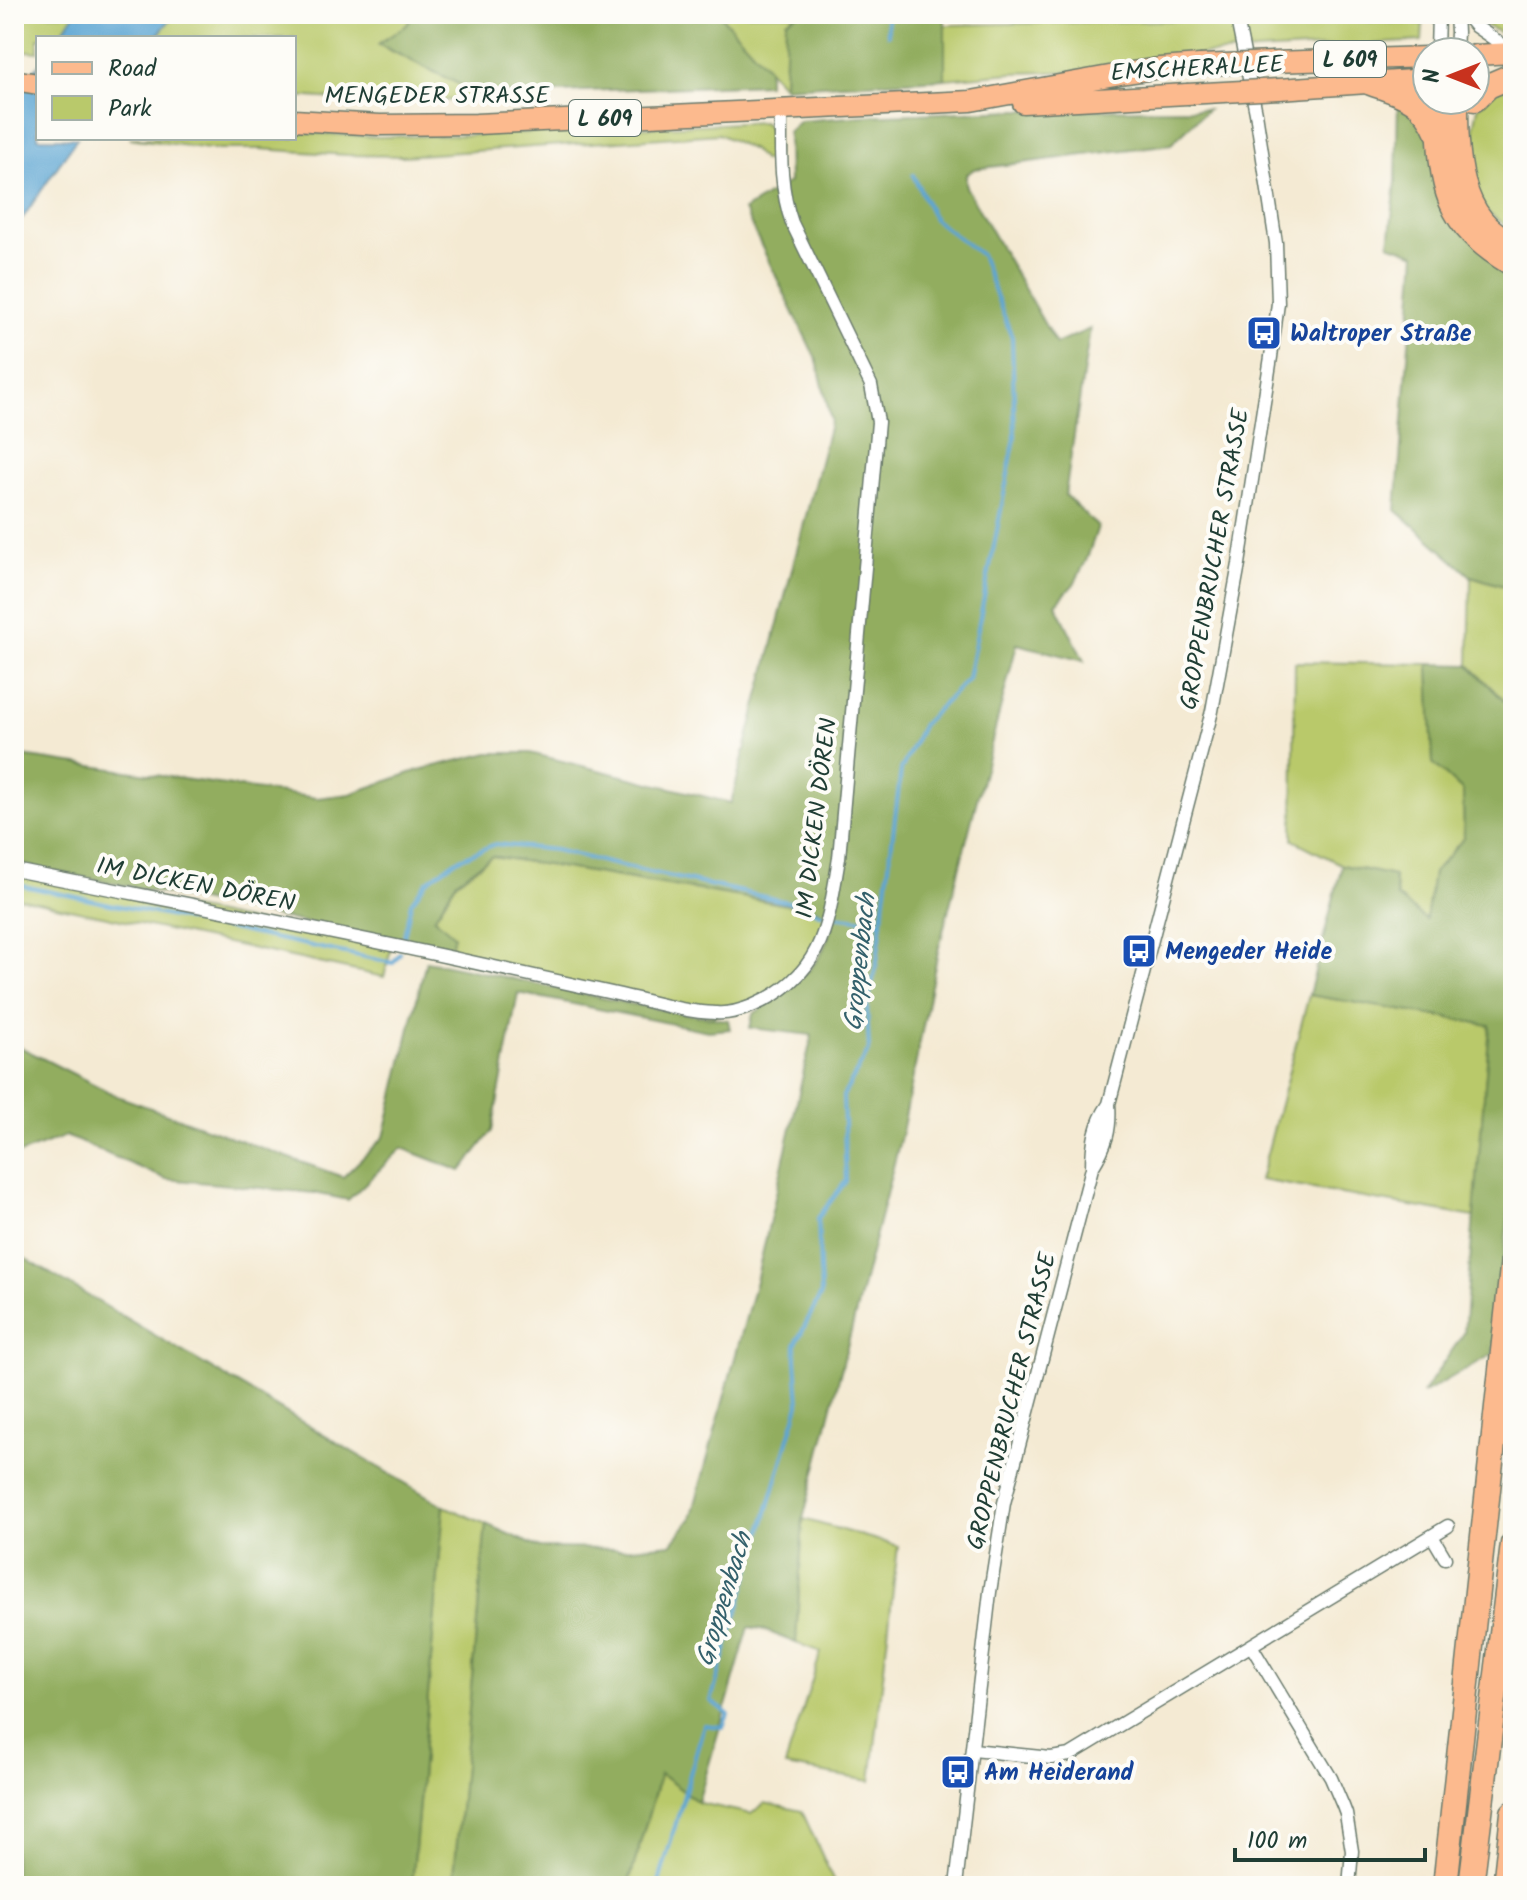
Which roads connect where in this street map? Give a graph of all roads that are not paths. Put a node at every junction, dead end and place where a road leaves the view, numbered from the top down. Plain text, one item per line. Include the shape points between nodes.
1 (1236, 14) edge
2 (1438, 14) edge
3 (1456, 14) edge
4 (1465, 14) edge
5 (1437, 36) edge
6 (1457, 36) edge
7 (1411, 58) edge
8 (1491, 59) edge
9 (1512, 64) edge
10 (1491, 71) edge
11 (14, 80) edge
12 (1411, 80) edge
13 (1371, 83) junction
14 (1491, 83) edge
15 (36, 84) edge
16 (971, 101) junction
17 (916, 104) joint
18 (781, 110) junction
19 (1450, 119) edge
20 (296, 120) edge
21 (1513, 243) edge
22 (1513, 264) edge
23 (14, 870) edge
24 (1513, 1259) edge
25 (1448, 1526) dead end
26 (1432, 1536) junction
27 (1513, 1544) edge
28 (1445, 1558) dead end
29 (1252, 1647) junction
30 (973, 1750) junction
31 (1513, 1813) edge
32 (1505, 1882) edge
33 (1472, 1885) edge
34 (956, 1886) edge
35 (1349, 1886) edge
36 (1445, 1886) edge

1 - 30 street, GROPPENBRUCHER STRASSE via 1276,243 1278,303 1271,357 1212,711 1109,1104 1104,1148 1092,1168 1004,1503
2 - 5 street
3 - 6 street
4 - 9 street
7 - 16 main road, EMSCHERALLEE / L 609, bridge via 1200,65
8 - 9 main road
9 - 10 main road
9 - 14 highway
11 - 15 main road
12 - 13 main road, EMSCHERALLEE / L 609
13 - 16 main road, EMSCHERALLEE / L 609, bridge via 1002,104
13 - 19 highway via 1411,98 1434,123
16 - 17 main road, EMSCHERALLEE / L 609
17 - 18 main road, MENGEDER STRASSE / L 609
18 - 20 main road, MENGEDER STRASSE / L 609 via 476,124
18 - 23 street, IM DICKEN DÖREN via 785,202 871,385 878,422 839,858 822,939 797,977 751,1007 719,1014
19 - 21 highway via 1467,198 1490,229
19 - 22 highway via 1446,187 1463,225
24 - 36 highway
25 - 26 street
26 - 28 street
26 - 29 street
27 - 33 highway
29 - 30 street via 1070,1755
29 - 35 street via 1328,1771 1343,1806 1352,1851
30 - 34 street, GROPPENBRUCHER STRASSE
31 - 32 highway

